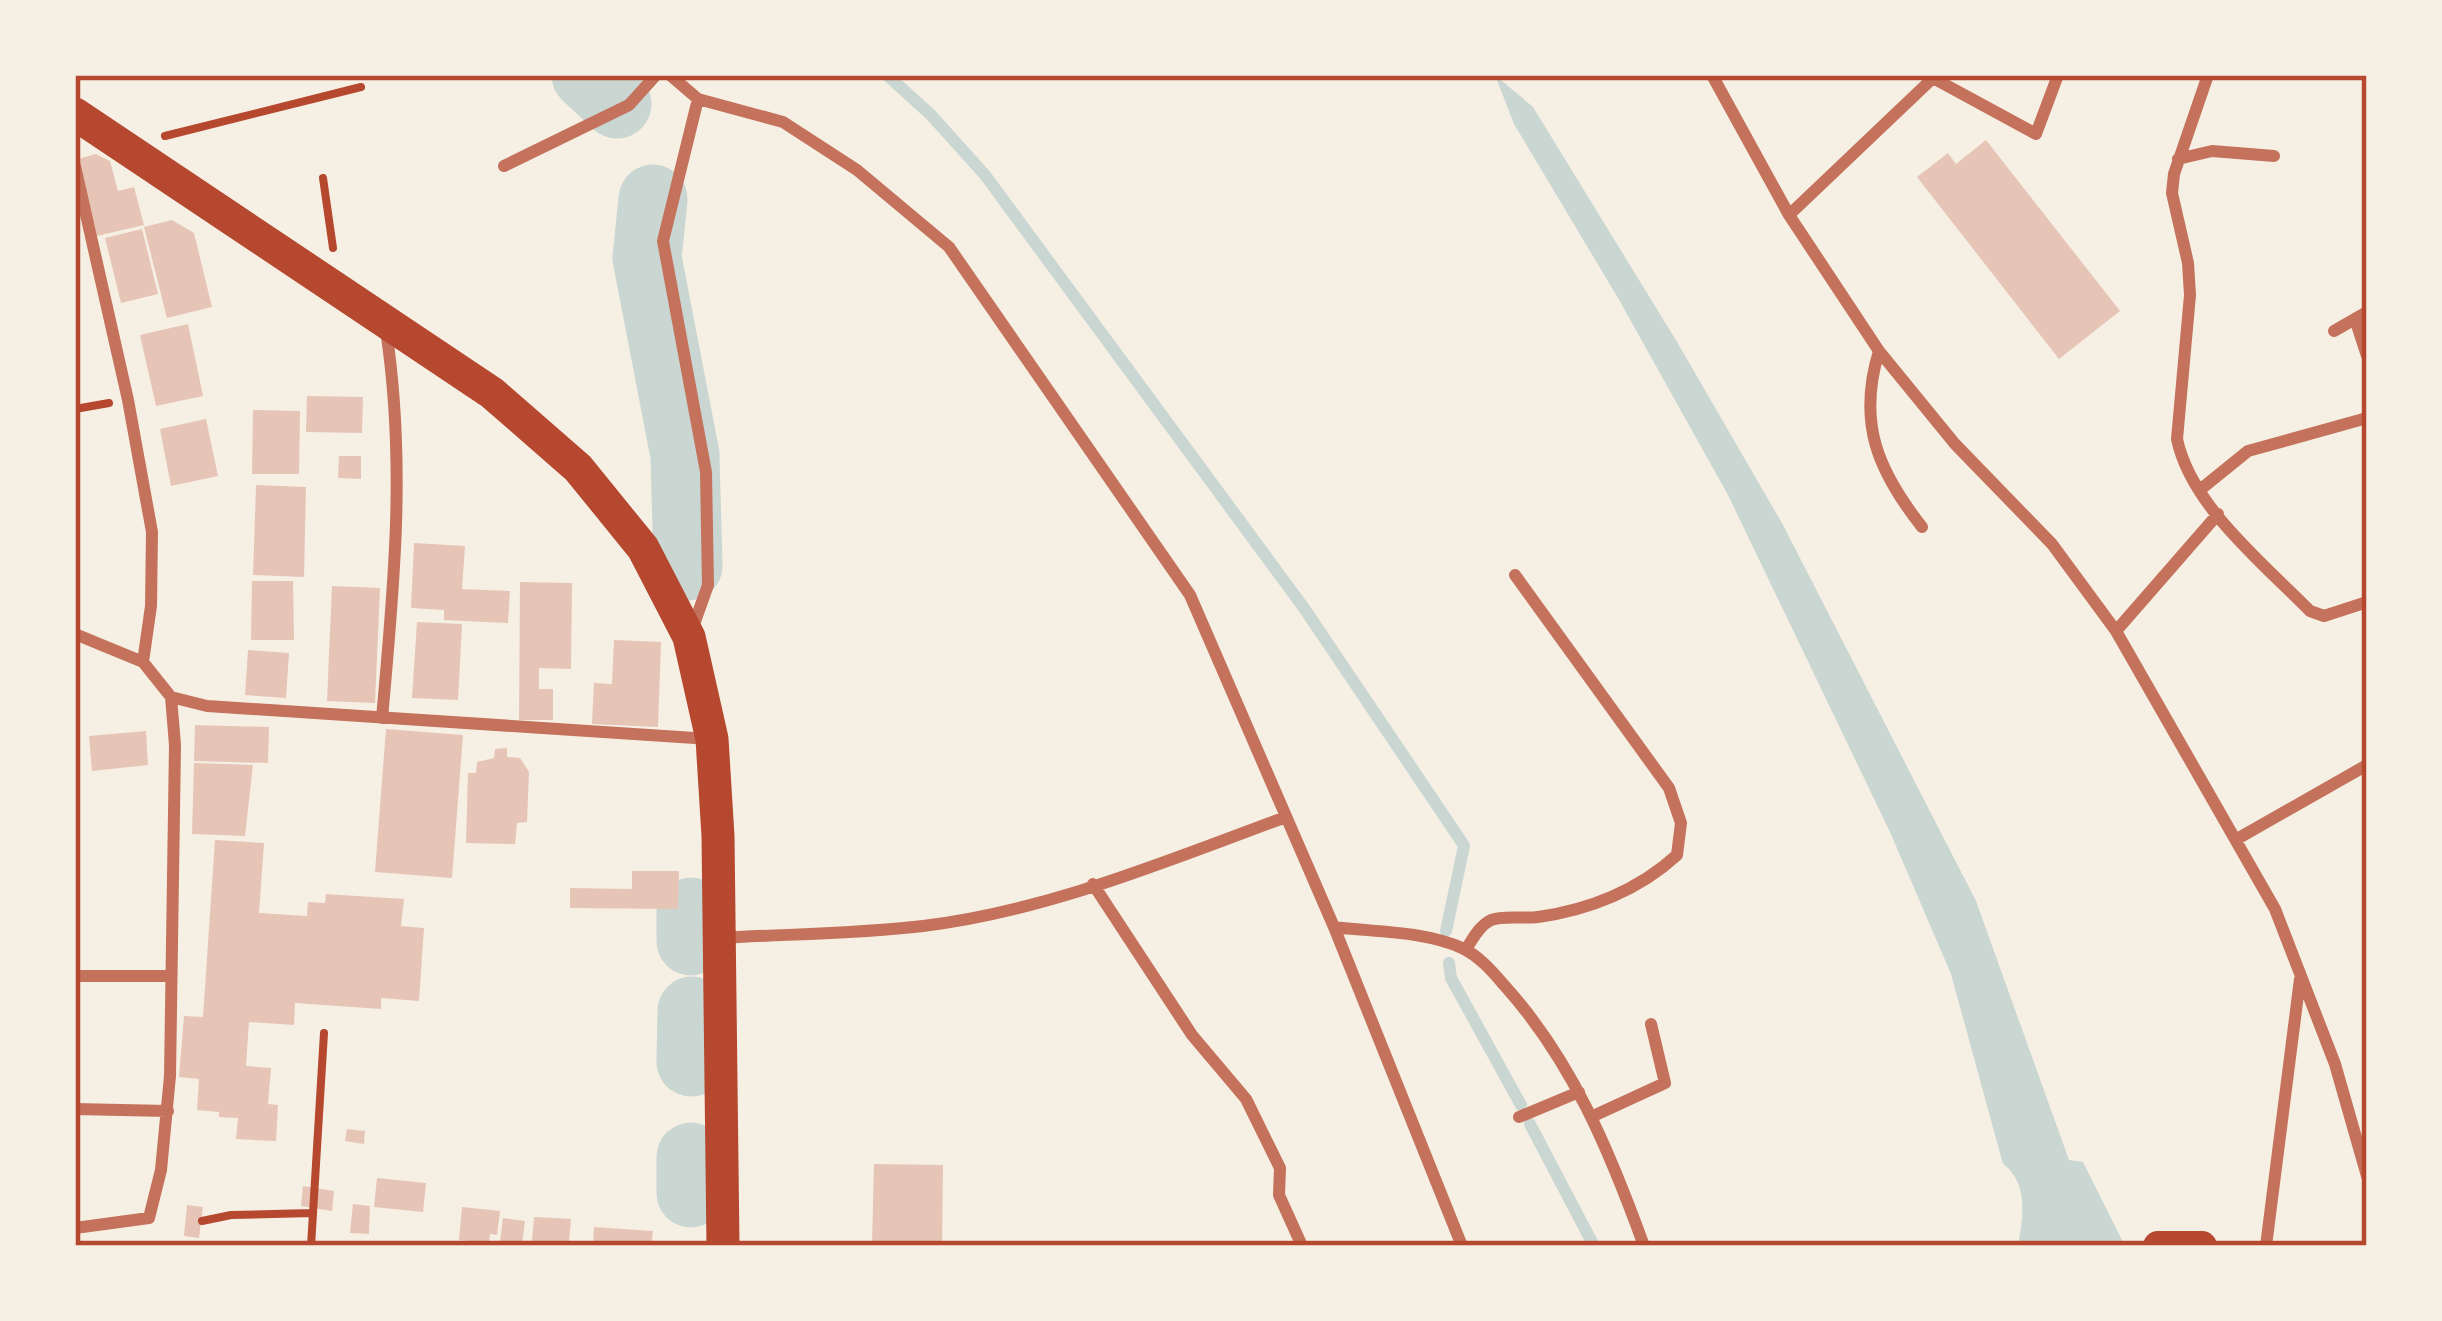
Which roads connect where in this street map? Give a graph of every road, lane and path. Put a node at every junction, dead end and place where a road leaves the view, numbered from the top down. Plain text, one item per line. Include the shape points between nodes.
1 (656, 75) edge
2 (670, 75) edge
3 (2058, 75) edge
4 (2208, 75) edge
5 (1719, 79) edge
6 (361, 87) dead end
7 (698, 99) junction
8 (75, 114) edge
9 (122, 146) junction
10 (2274, 156) dead end
11 (2179, 159) junction
12 (75, 166) edge
13 (504, 166) dead end
14 (323, 178) dead end
15 (1790, 215) junction
16 (339, 291) junction
17 (2361, 316) edge
18 (385, 322) junction
19 (2334, 331) dead end
20 (1880, 351) junction
21 (2367, 356) edge
22 (2367, 418) edge
23 (2200, 490) junction
24 (2218, 514) junction
25 (1922, 527) dead end
26 (1515, 575) dead end
27 (2367, 602) edge
28 (2116, 632) junction
29 (75, 634) edge
30 (689, 637) junction
31 (143, 662) junction
32 (171, 697) junction
33 (382, 718) junction
34 (712, 739) junction
35 (2367, 765) edge
36 (1286, 817) junction
37 (2236, 839) junction
38 (1093, 884) junction
39 (1334, 927) junction
40 (719, 938) junction
41 (1466, 950) junction
42 (2301, 974) junction
43 (75, 976) edge
44 (170, 976) junction
45 (1651, 1024) dead end
46 (324, 1034) dead end
47 (1579, 1092) junction
48 (75, 1109) edge
49 (168, 1111) junction
50 (1519, 1117) dead end
51 (1591, 1117) junction
52 (2367, 1176) edge
53 (312, 1213) junction
54 (202, 1221) dead end
55 (75, 1228) edge
56 (310, 1246) edge
57 (723, 1246) edge
58 (1302, 1246) edge
59 (1462, 1246) edge
60 (1644, 1246) edge
61 (2159, 1246) edge
62 (2202, 1246) edge
63 (2266, 1246) edge

1 - 13 street via 629,105
2 - 7 street
3 - 15 street via 2036,134 1933,78
4 - 11 street
5 - 15 street
6 - 9 path
7 - 30 street via 663,241 706,472 708,585
7 - 36 street via 783,122 857,170 949,247 1190,596
8 - 9 highway
9 - 16 highway
10 - 11 street
11 - 23 street via 2172,193 2188,263 2190,322 2177,440
12 - 31 street via 152,532
14 - 16 path
15 - 20 street
16 - 18 highway
17 - 19 street
17 - 21 street
18 - 30 highway via 492,393 578,468 643,548
18 - 33 street via 399,537
20 - 25 street via 1871,437 1892,489
20 - 28 street via 2052,544
22 - 23 street via 2248,451
23 - 24 street
24 - 27 street via 2311,611 2324,616
24 - 28 street
26 - 41 street via 1669,788 1681,823 1677,855 1656,874 1579,911 1495,918
28 - 37 street
29 - 31 street
30 - 34 highway
31 - 32 street
32 - 33 street
32 - 44 street
33 - 34 street
34 - 40 highway
35 - 37 street
36 - 38 street
36 - 39 street
37 - 42 street
38 - 40 street via 924,926
38 - 58 street via 1192,1035 1246,1099 1280,1168 1279,1195
39 - 41 street
39 - 59 street
40 - 57 highway
41 - 47 street via 1516,998
42 - 52 street
42 - 63 street
43 - 44 street
44 - 49 street
45 - 51 street via 1665,1083
46 - 53 path
47 - 50 street
47 - 51 street
48 - 49 street
49 - 55 street via 149,1218
51 - 60 street
53 - 54 path
53 - 56 path
61 - 62 main road

